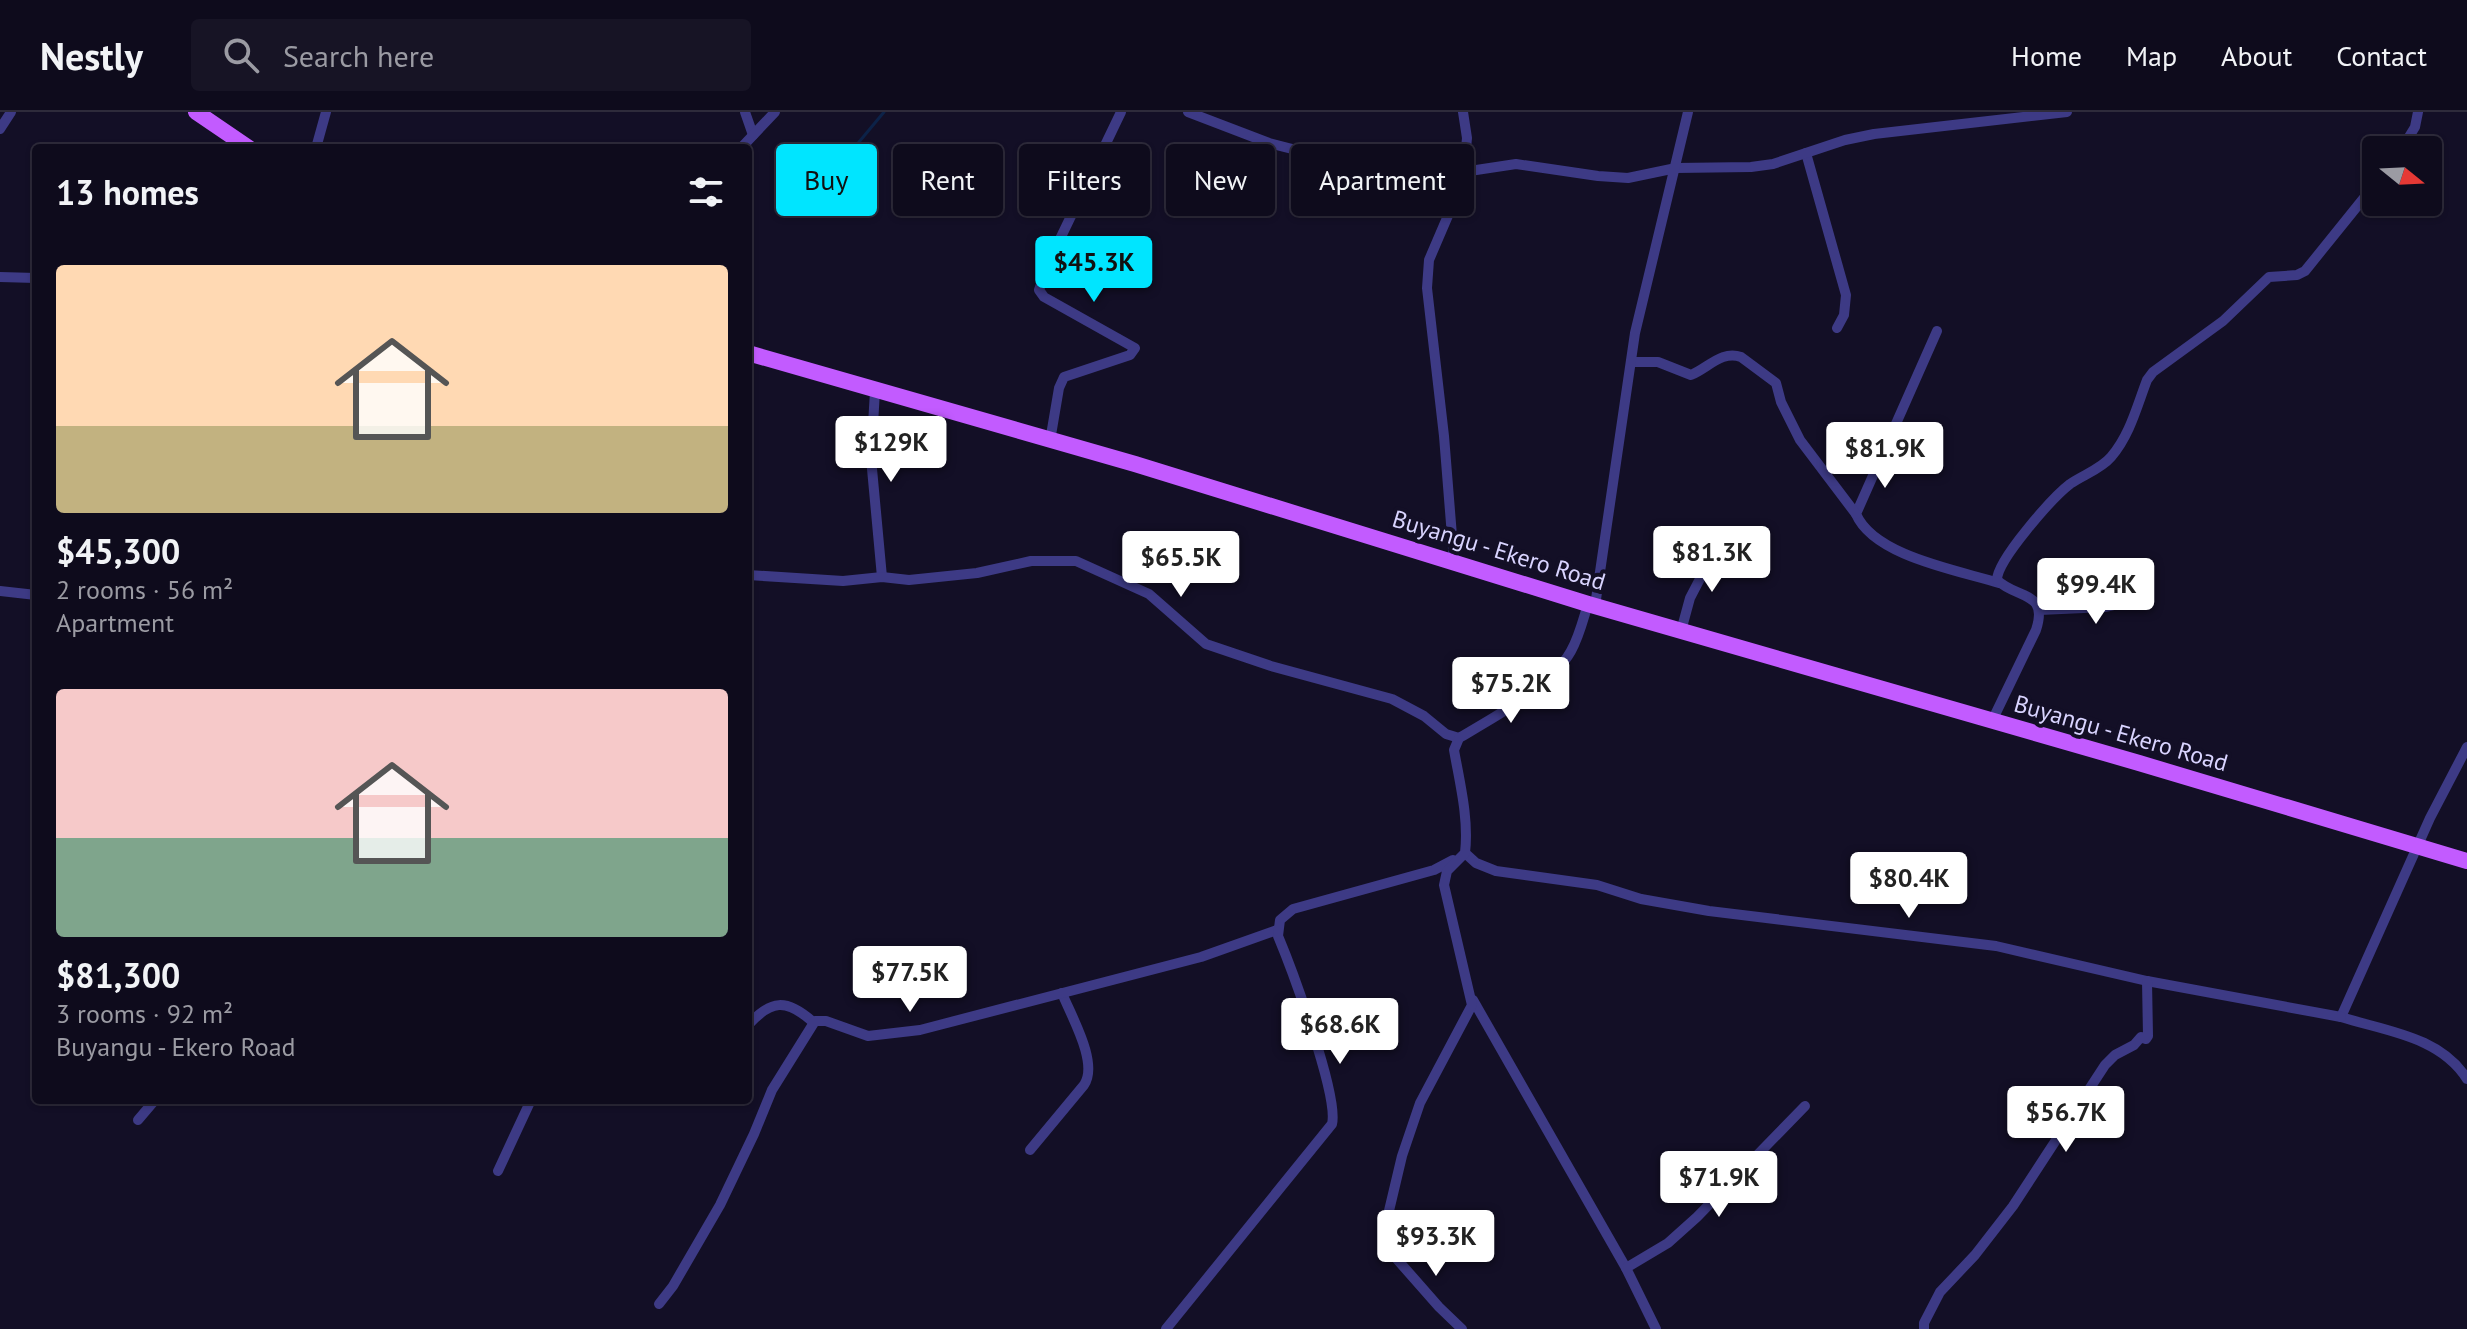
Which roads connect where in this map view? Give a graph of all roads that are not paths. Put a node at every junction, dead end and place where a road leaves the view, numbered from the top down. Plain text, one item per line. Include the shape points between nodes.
1 (11, 112) edge
2 (196, 112) edge
3 (326, 112) edge
4 (745, 112) edge
5 (775, 112) edge
6 (1121, 112) edge
7 (1188, 112) edge
8 (1463, 112) edge
9 (1688, 112) edge
10 (2067, 112) edge
11 (2418, 112) edge
12 (0, 129) edge
13 (753, 135) junction
14 (2410, 136) edge
15 (243, 144) edge
16 (317, 144) edge
17 (745, 144) edge
18 (1466, 144) edge
19 (1291, 149) edge
20 (1806, 153) junction
21 (1676, 168) junction
22 (1474, 172) edge
23 (2362, 200) edge
24 (1446, 216) edge
25 (0, 277) edge
26 (32, 278) edge
27 (1837, 328) dead end
28 (1937, 331) dead end
29 (752, 354) edge
30 (1631, 362) junction
31 (875, 391) junction
32 (1050, 441) junction
33 (1856, 514) junction
34 (1716, 548) dead end
35 (1454, 561) junction
36 (752, 575) edge
37 (882, 577) junction
38 (1999, 583) junction
39 (1, 593) edge
40 (32, 595) edge
41 (2148, 597) dead end
42 (1591, 605) junction
43 (2039, 610) junction
44 (1681, 631) junction
45 (1992, 721) junction
46 (1459, 738) junction
47 (2467, 747) edge
48 (2419, 847) junction
49 (1465, 853) junction
50 (2467, 861) edge
51 (1277, 930) junction
52 (2147, 981) junction
53 (1062, 993) junction
54 (1473, 1000) junction
55 (2341, 1017) junction
56 (752, 1020) edge
57 (813, 1022) junction
58 (2467, 1079) edge
59 (152, 1104) edge
60 (529, 1104) edge
61 (1805, 1106) dead end
62 (138, 1120) dead end
63 (1030, 1150) dead end
64 (498, 1171) dead end
65 (1626, 1268) junction
66 (659, 1304) dead end
67 (1166, 1329) edge
68 (1462, 1329) edge
69 (1656, 1329) edge
70 (1924, 1329) edge

1 - 12 street
2 - 15 main road
3 - 16 street
4 - 13 street
5 - 13 street
6 - 32 street via 1039,290 1135,348 1130,355 1064,377
7 - 19 street
8 - 18 street
9 - 21 street
10 - 20 street via 1874,134
11 - 14 street
13 - 17 street
20 - 21 street via 1773,164
20 - 27 street via 1846,295
21 - 22 street via 1628,178 1516,164
21 - 30 street
23 - 38 street via 2305,271 2269,277 2223,321 2153,372 2124,440 2109,460 2049,502 2000,566
24 - 35 street via 1429,260 1427,288
25 - 26 street
28 - 33 street
29 - 31 main road, Buyangu - Ekero Road
30 - 33 street via 1658,362 1691,375 1718,358 1741,357 1776,383 1800,440
30 - 42 street
31 - 32 main road, Buyangu - Ekero Road
31 - 37 street via 871,458
32 - 35 main road, Buyangu - Ekero Road
33 - 38 street via 1891,549
34 - 44 street via 1690,598
35 - 42 main road, Buyangu - Ekero Road
36 - 37 street via 843,581
37 - 46 street via 909,580 1031,561 1076,561 1149,594 1191,633 1216,648 1392,699
38 - 43 street via 2026,595
39 - 40 street
41 - 43 street via 2106,607
42 - 44 main road, Buyangu - Ekero Road
42 - 46 street via 1561,666
43 - 45 street via 2036,630
44 - 45 main road, Buyangu - Ekero Road
45 - 48 main road, Buyangu - Ekero Road
46 - 49 street via 1454,750
47 - 48 street
48 - 50 main road, Buyangu - Ekero Road
48 - 55 street
49 - 51 street via 1434,870 1293,909
49 - 52 street via 1496,871 1597,885 1641,899 1996,946
49 - 54 street via 1447,871 1444,885
51 - 53 street via 1201,957
51 - 67 street via 1323,1068 1334,1111 1332,1124
52 - 55 street
52 - 70 street via 2146,1039 2141,1037 2108,1060 2013,1206 1940,1292
53 - 57 street via 890,1034 866,1035 826,1021
53 - 63 street via 1090,1073
54 - 65 street
54 - 68 street via 1420,1103 1383,1236 1388,1249
55 - 58 street via 2428,1044 2446,1054
56 - 57 street via 770,1005 782,1005
57 - 66 street via 772,1090 720,1205
59 - 62 street
60 - 64 street
61 - 65 street via 1697,1217 1668,1243
65 - 69 street

